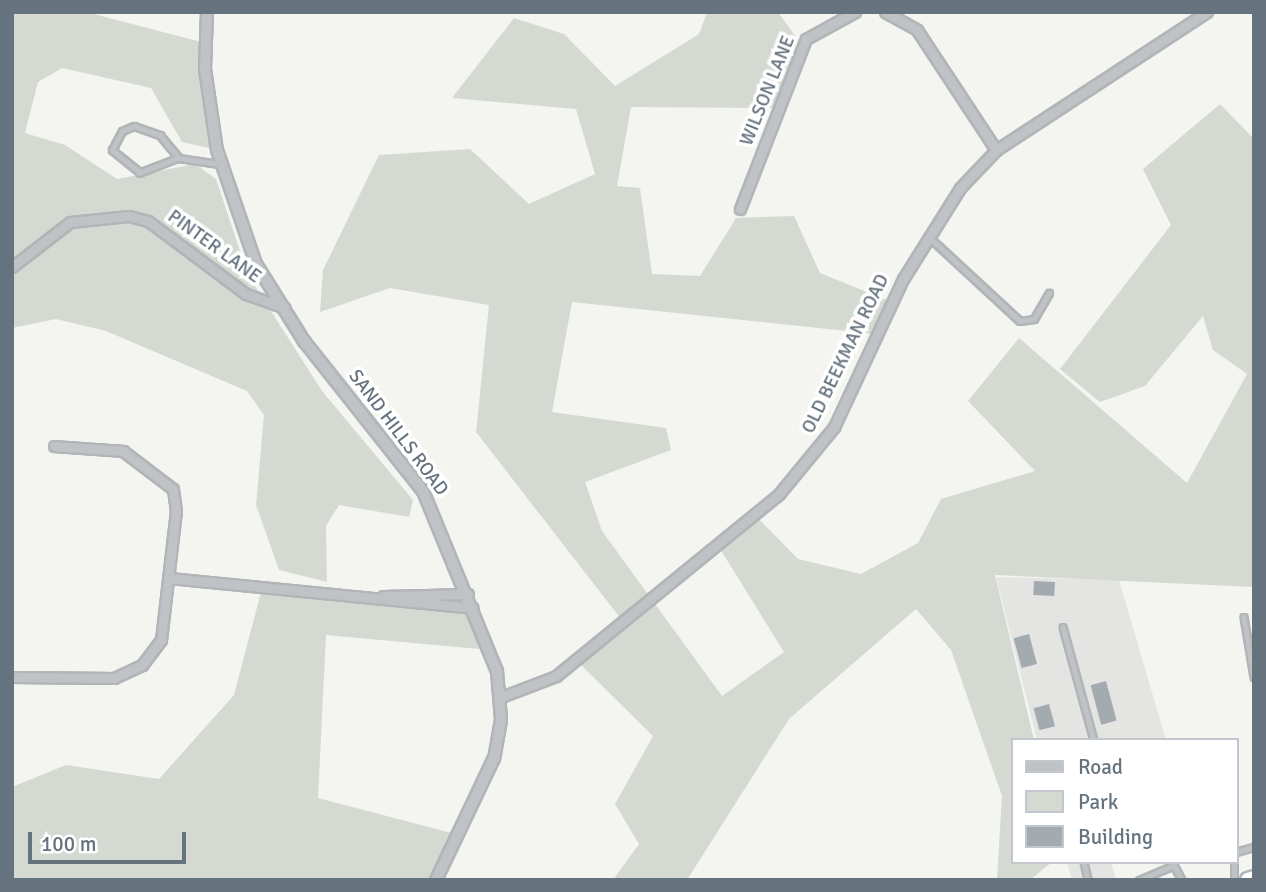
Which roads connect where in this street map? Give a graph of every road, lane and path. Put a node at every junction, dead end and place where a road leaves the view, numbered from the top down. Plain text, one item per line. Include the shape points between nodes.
1 (207, 12) edge
2 (855, 12) edge
3 (885, 12) edge
4 (1207, 12) edge
5 (996, 150) junction
6 (179, 158) junction
7 (220, 164) junction
8 (740, 209) dead end
9 (928, 235) junction
10 (12, 267) edge
11 (1049, 293) dead end
12 (285, 308) junction
13 (54, 446) dead end
14 (169, 578) junction
15 (468, 594) junction
16 (383, 596) junction
17 (473, 608) junction
18 (1244, 617) dead end
19 (1063, 626) dead end
20 (12, 677) edge
21 (1254, 677) edge
22 (501, 697) junction
23 (1093, 738) edge
24 (1254, 878) edge
25 (436, 880) edge
26 (1139, 880) edge
27 (1182, 880) edge
28 (1248, 880) edge

1 - 7 street, SAND HILLS ROAD via 205,69
2 - 8 street, WILSON LANE via 806,39
3 - 5 street via 917,30
4 - 5 street, OLD BEEKMAN ROAD
5 - 9 street, OLD BEEKMAN ROAD
6 - 6 lane via 160,135 134,127 122,131 112,150 140,173
6 - 7 lane
7 - 12 street, SAND HILLS ROAD via 256,264
9 - 11 lane via 1020,321 1034,319
9 - 22 street, OLD BEEKMAN ROAD via 810,462 556,676
10 - 12 street, PINTER LANE via 70,222 129,216 148,222 246,294
12 - 15 street, SAND HILLS ROAD via 424,491
13 - 14 street via 123,451 164,476 176,511
14 - 16 street via 272,593
14 - 20 street via 161,640 142,665 100,680
15 - 16 street
15 - 17 street, SAND HILLS ROAD
16 - 17 street
17 - 22 street, SAND HILLS ROAD
18 - 21 lane
19 - 23 lane
22 - 25 street, SAND HILLS ROAD via 489,774
24 - 28 highway
26 - 27 lane via 1174,865

